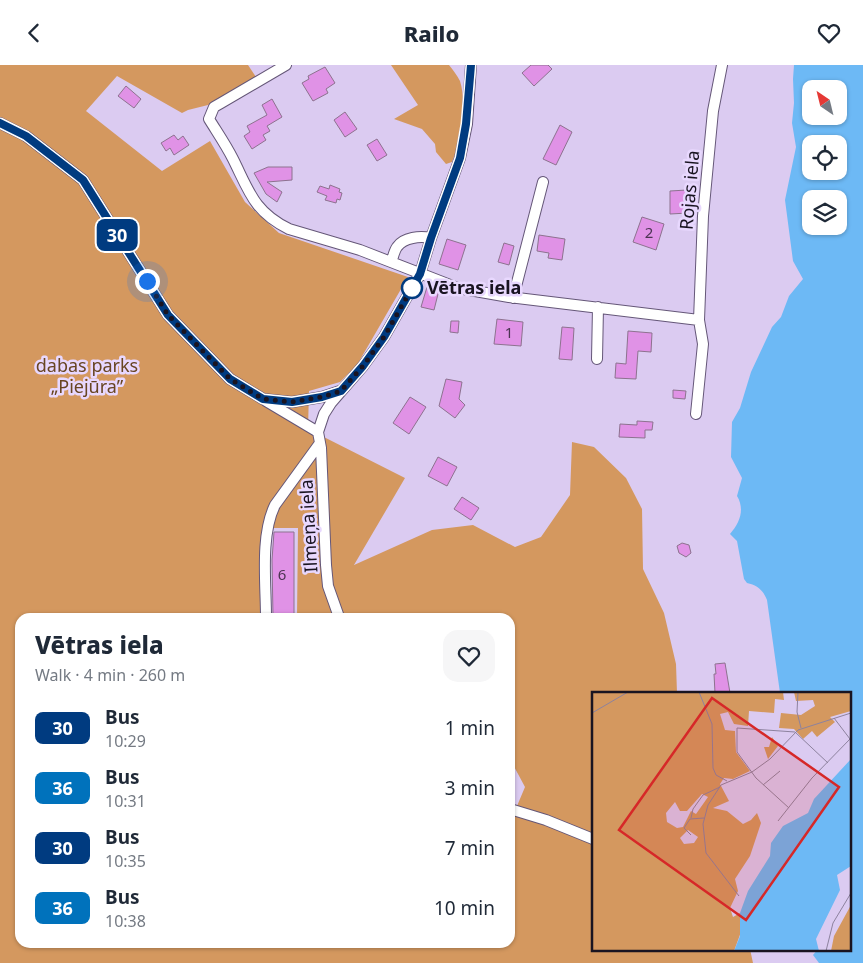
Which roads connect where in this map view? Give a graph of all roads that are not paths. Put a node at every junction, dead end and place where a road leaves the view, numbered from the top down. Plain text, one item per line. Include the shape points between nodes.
1 (286, 65) edge
2 (471, 65) edge
3 (722, 65) edge
4 (0, 123) edge
5 (543, 182) dead end
6 (431, 238) junction
7 (391, 262) junction
8 (420, 274) junction
9 (513, 298) junction
10 (598, 307) junction
11 (699, 320) junction
12 (597, 359) dead end
13 (341, 391) junction
14 (263, 399) junction
15 (696, 414) dead end
16 (318, 432) junction
17 (320, 443) junction
18 (266, 613) edge
19 (337, 613) edge
20 (515, 810) edge
21 (592, 839) edge

1 - 7 street via 214,107 209,119 253,199 269,218 289,229
2 - 6 street via 460,158
3 - 11 street, Rojas iela via 713,111 703,216
4 - 14 street via 26,136 83,180 168,315 230,379
5 - 9 street
6 - 7 street via 408,240 398,247
6 - 8 street
7 - 8 street
8 - 9 street via 458,288
8 - 13 street via 384,337
9 - 10 street
10 - 11 street
10 - 12 street
11 - 15 street, Rojas iela via 703,344
13 - 14 street via 292,402
13 - 16 street via 324,414
14 - 16 street
16 - 17 street, Ilmeņa iela
17 - 18 street via 270,515 266,534
17 - 19 street, Ilmeņa iela via 328,586
20 - 21 street via 546,819

